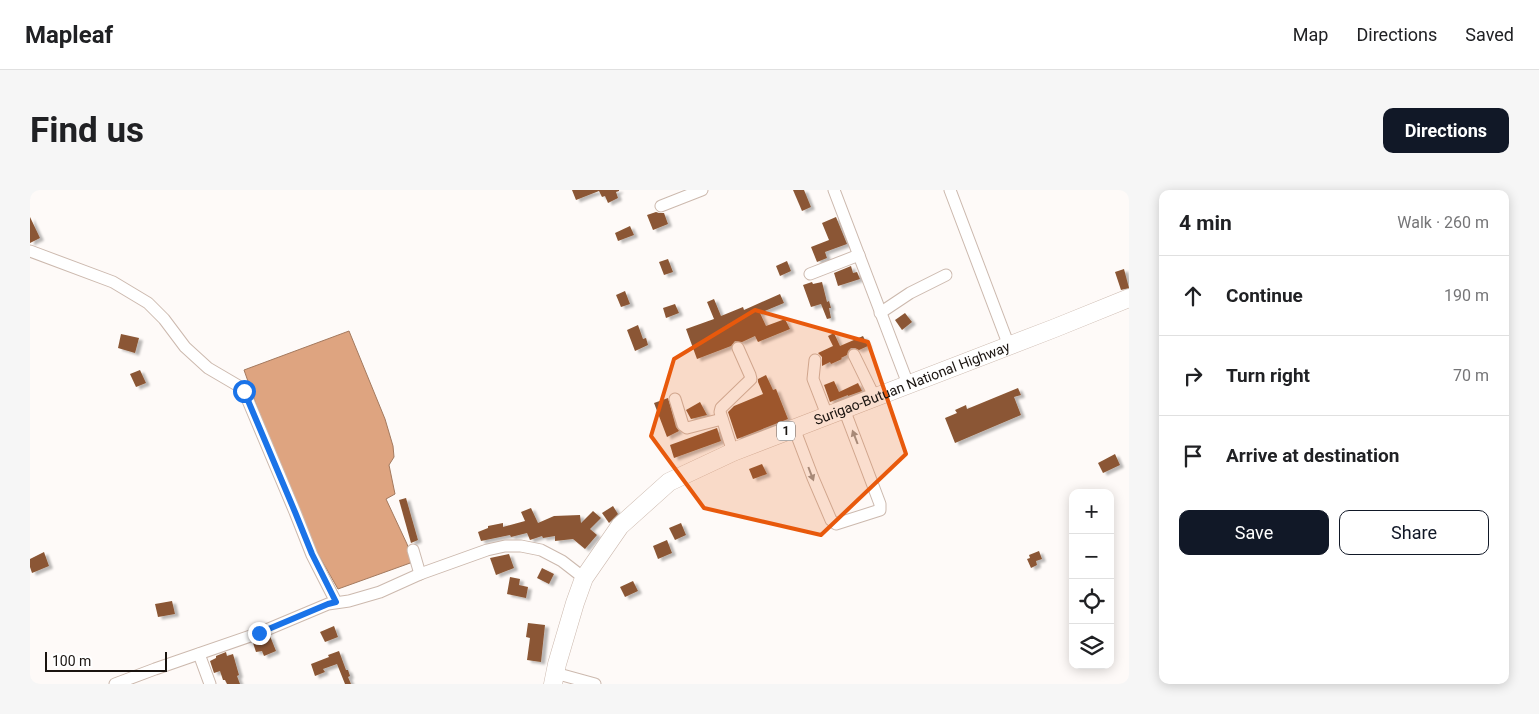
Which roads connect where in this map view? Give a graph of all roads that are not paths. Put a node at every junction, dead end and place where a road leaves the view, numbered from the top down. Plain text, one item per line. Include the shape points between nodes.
1 (701, 190) edge
2 (834, 190) edge
3 (950, 190) edge
4 (661, 206) dead end
5 (30, 252) edge
6 (859, 255) junction
7 (810, 274) dead end
8 (946, 274) dead end
9 (1129, 298) edge
10 (880, 313) junction
11 (1009, 346) junction
12 (738, 348) dead end
13 (854, 355) dead end
14 (815, 360) dead end
15 (908, 384) junction
16 (875, 398) junction
17 (675, 399) dead end
18 (844, 409) junction
19 (827, 415) junction
20 (722, 419) junction
21 (794, 428) junction
22 (733, 452) junction
23 (413, 550) dead end
24 (420, 574) junction
25 (584, 578) junction
26 (336, 602) junction
27 (199, 654) junction
28 (554, 679) edge
29 (115, 684) edge
30 (210, 684) edge
31 (595, 684) edge

1 - 4 street
2 - 6 street
3 - 11 street
5 - 26 street via 113,282 148,303 208,368 244,391 312,554
6 - 7 street
6 - 10 street
8 - 10 street
9 - 11 highway, Surigao-Butuan National Highway / 1
10 - 15 street
11 - 15 highway, Surigao-Butuan National Highway / 1
12 - 20 street via 751,380 721,408
13 - 16 street
14 - 19 street via 813,379
15 - 16 highway, Surigao-Butuan National Highway / 1
16 - 18 highway, Surigao-Butuan National Highway / 1
17 - 20 street via 687,428
18 - 19 highway, Surigao-Butuan National Highway / 1
21 -> 18 street via 831,520 836,524 880,510
19 - 21 highway, Surigao-Butuan National Highway / 1
20 - 22 street
21 - 22 highway, Surigao-Butuan National Highway / 1
22 - 25 highway, Surigao-Butuan National Highway / 1 via 669,482 650,498 620,526
23 - 24 street
24 - 25 street via 487,550 521,546 541,550
24 - 26 street via 380,592
25 - 28 highway, Surigao-Butuan National Highway / 1
26 - 27 street
27 - 29 street
27 - 30 street
28 - 31 street

